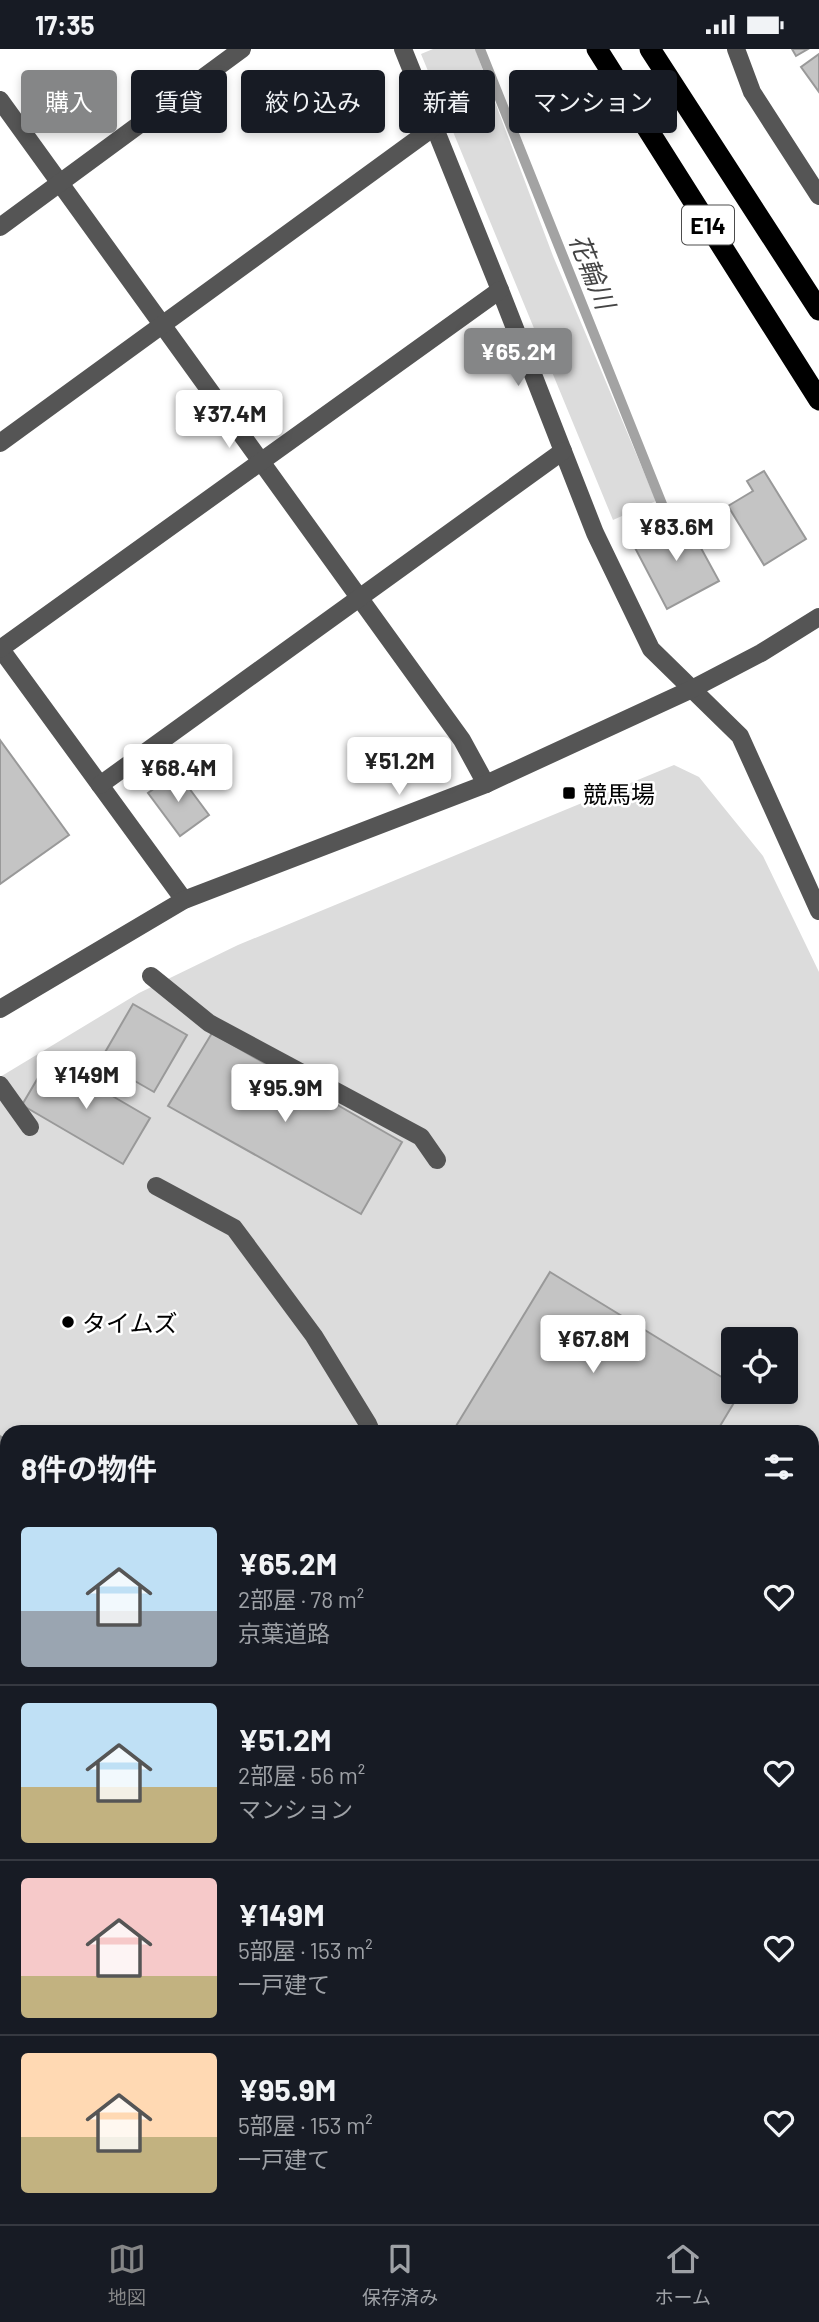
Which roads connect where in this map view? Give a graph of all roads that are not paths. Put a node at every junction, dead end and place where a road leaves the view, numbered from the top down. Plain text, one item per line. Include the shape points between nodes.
1 (243, 49) edge
2 (403, 49) edge
3 (597, 49) edge
4 (650, 49) edge
5 (736, 49) edge
6 (411, 70) edge
7 (0, 100) edge
8 (426, 133) edge
9 (436, 133) edge
10 (60, 183) junction
11 (819, 196) edge
12 (0, 227) edge
13 (500, 290) junction
14 (819, 310) edge
15 (162, 325) junction
16 (819, 400) edge
17 (0, 443) edge
18 (563, 451) junction
19 (261, 461) junction
20 (360, 597) junction
21 (819, 617) edge
22 (0, 649) edge
23 (692, 689) junction
24 (486, 784) junction
25 (100, 785) junction
26 (184, 900) junction
27 (819, 911) edge
28 (151, 976) dead end
29 (0, 1009) edge
30 (0, 1085) edge
31 (30, 1127) dead end
32 (437, 1160) dead end
33 (156, 1186) dead end
34 (368, 1425) edge

1 - 10 street
2 - 6 street
3 - 16 highway, E14
4 - 14 highway, E14
5 - 11 street via 752,92
7 - 10 street
8 - 15 street
9 - 13 street
10 - 12 street
10 - 15 street
13 - 18 street
13 - 19 street
15 - 17 street
15 - 19 street
18 - 20 street
18 - 23 street via 595,533 651,649
19 - 20 street
19 - 22 street
20 - 24 street via 462,740
20 - 25 street
21 - 23 street
22 - 25 street
23 - 24 street
23 - 27 street via 740,736
24 - 26 street
25 - 26 street
26 - 29 street
28 - 32 street via 209,1023 421,1137
30 - 31 street
33 - 34 street via 234,1228 314,1336

